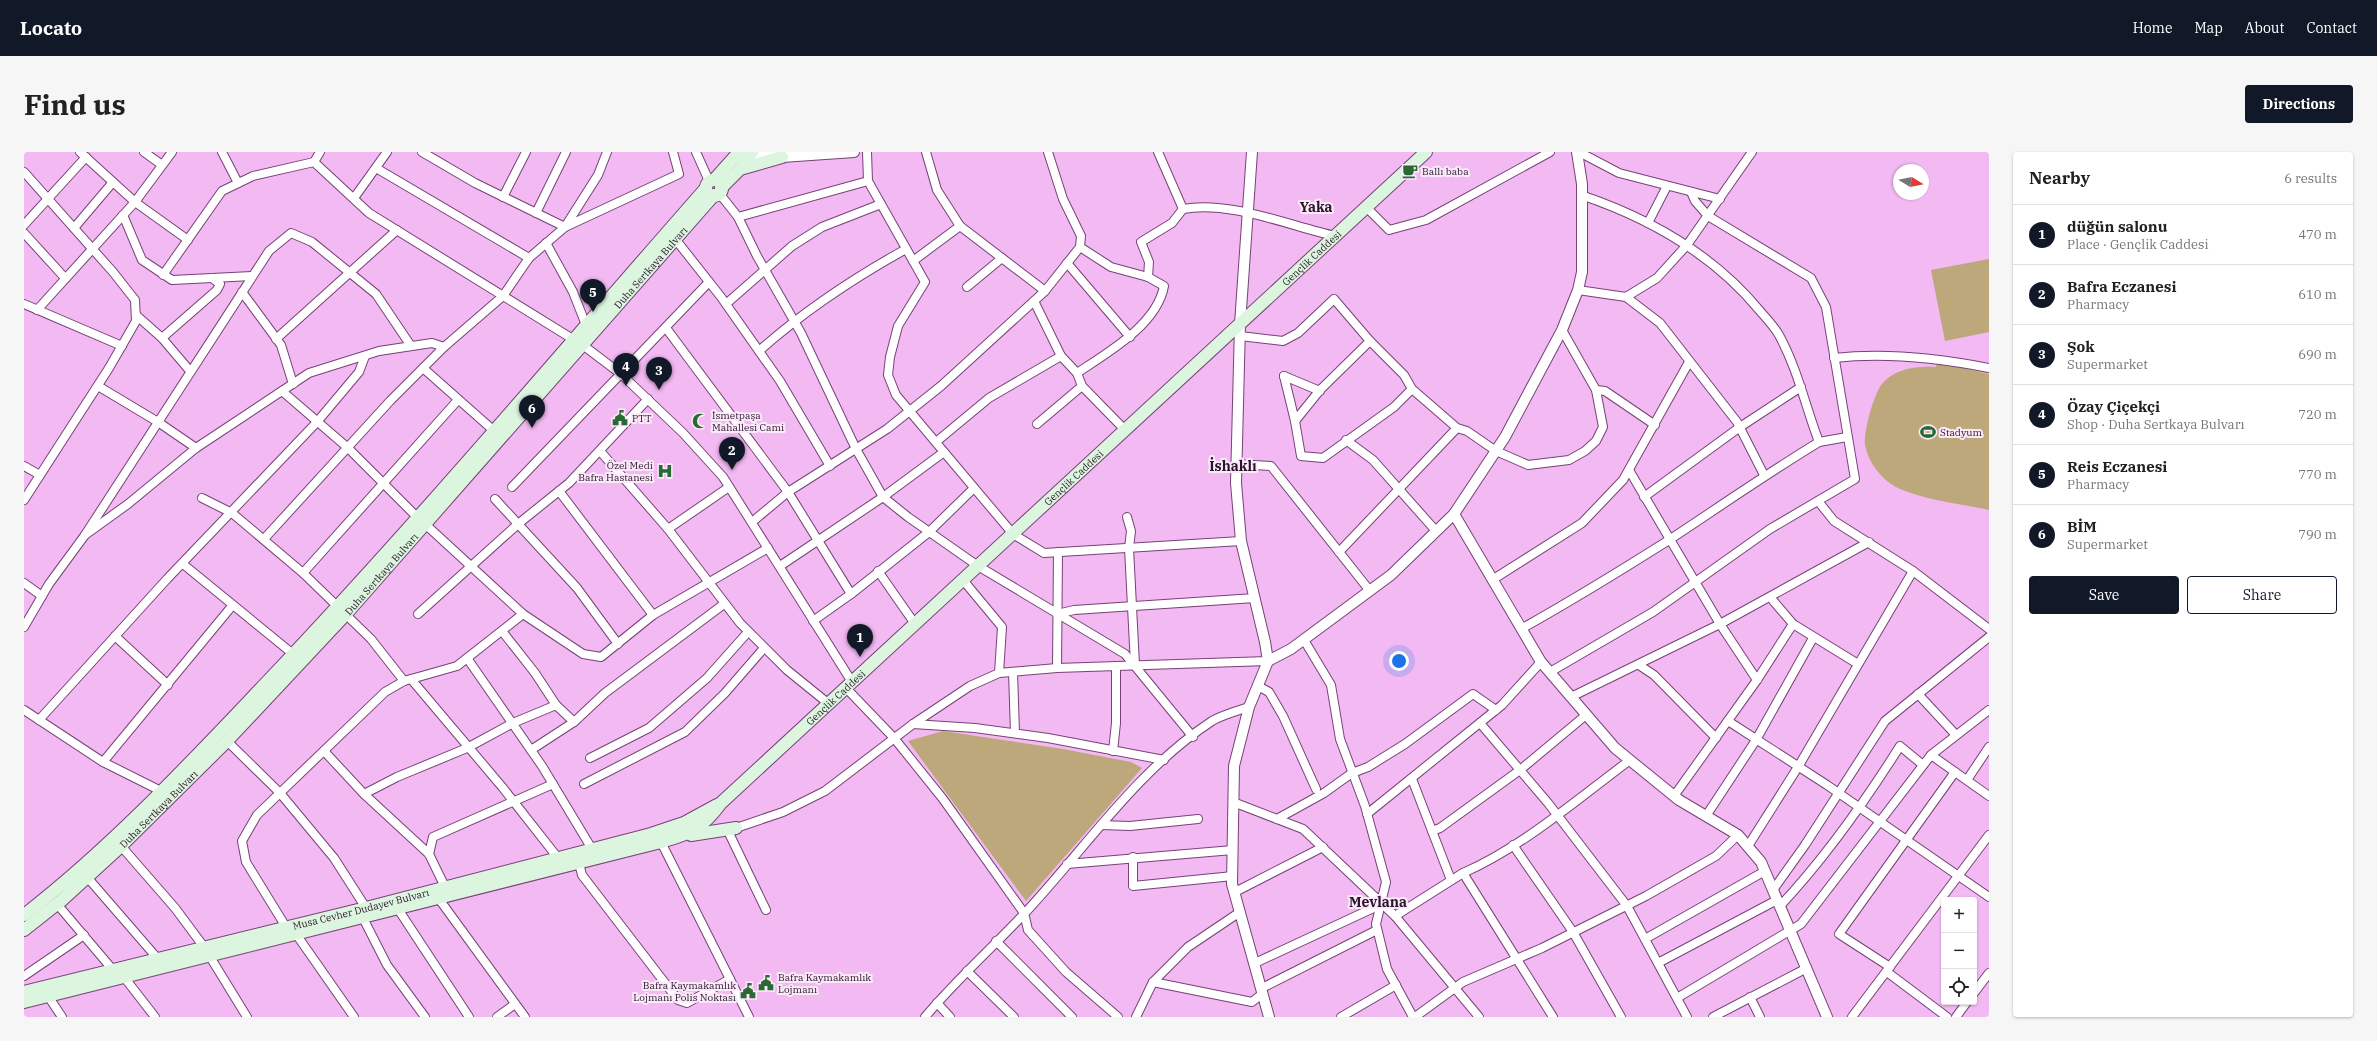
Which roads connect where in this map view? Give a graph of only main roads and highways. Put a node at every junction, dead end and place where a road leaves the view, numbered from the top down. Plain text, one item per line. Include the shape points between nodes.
1 (1426, 152) edge
2 (744, 153) edge
3 (775, 155) edge
4 (740, 169) junction
5 (714, 188) junction
6 (579, 342) junction
7 (421, 520) junction
8 (342, 610) junction
9 (721, 803) junction
10 (695, 817) junction
11 (707, 822) junction
12 (731, 828) junction
13 (684, 836) junction
14 (111, 838) junction
15 (121, 846) junction
16 (365, 913) junction
17 (24, 915) edge
18 (24, 930) edge
19 (207, 952) junction
20 (24, 992) edge
21 (24, 1002) edge

1 - 9 main road, Gençlik Caddesi via 1335,236 1240,330 1125,430
2 - 4 main road
2 - 5 main road, Duha Sertkaya Bulvarı
3 - 4 main road
4 - 5 main road
5 - 6 main road, Duha Sertkaya Bulvarı via 676,240
5 - 6 main road, Duha Sertkaya Bulvarı via 586,326
6 - 7 main road, Duha Sertkaya Bulvarı
6 - 7 main road, Duha Sertkaya Bulvarı via 493,430
7 - 8 main road, Duha Sertkaya Bulvarı
8 - 14 main road, Duha Sertkaya Bulvarı via 293,654 161,792
8 - 15 main road, Duha Sertkaya Bulvarı via 227,741
9 - 10 main road, Musa Cevher Dudayev Bulvarı
9 - 11 main road, Musa Cevher Dudayev Bulvarı
9 - 12 main road via 721,815
10 - 11 main road
10 - 16 main road, Musa Cevher Dudayev Bulvarı via 662,831 445,887
11 - 12 main road
11 - 13 main road, Musa Cevher Dudayev Bulvarı
12 - 13 main road, Musa Cevher Dudayev Bulvarı
13 - 16 main road, Musa Cevher Dudayev Bulvarı via 398,909
14 - 15 main road
14 - 17 main road, Duha Sertkaya Bulvarı via 59,887
15 - 18 main road, Duha Sertkaya Bulvarı
16 - 19 main road, Musa Cevher Dudayev Bulvarı
19 - 20 main road, Musa Cevher Dudayev Bulvarı via 158,959
19 - 21 main road, Musa Cevher Dudayev Bulvarı via 124,977

